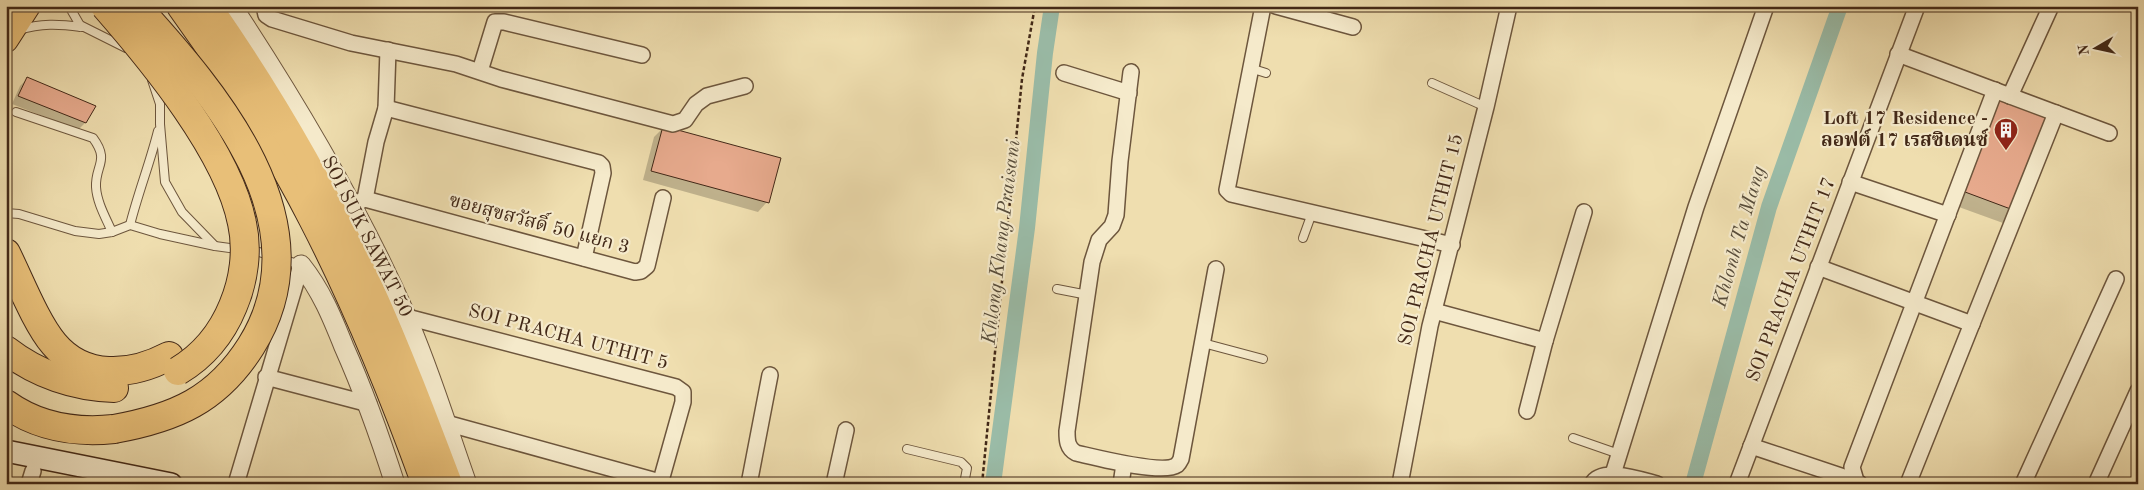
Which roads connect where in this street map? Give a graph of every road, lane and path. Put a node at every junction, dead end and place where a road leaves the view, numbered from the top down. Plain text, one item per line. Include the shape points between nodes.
1 (28, 6) edge
2 (69, 6) edge
3 (105, 6) edge
4 (136, 6) edge
5 (181, 6) edge
6 (207, 6) edge
7 (232, 6) edge
8 (264, 6) edge
9 (1036, 6) edge
10 (1263, 6) edge
11 (1276, 6) edge
12 (1509, 6) edge
13 (1766, 6) edge
14 (1917, 6) edge
15 (2051, 6) edge
16 (84, 16) edge
17 (1352, 27) dead end
18 (10, 36) edge
19 (388, 50) junction
20 (1898, 54) junction
21 (642, 55) dead end
22 (1250, 68) junction
23 (480, 71) junction
24 (1132, 72) dead end
25 (1064, 73) dead end
26 (1266, 73) dead end
27 (1432, 83) dead end
28 (745, 86) dead end
29 (1995, 90) junction
30 (1129, 93) junction
31 (2010, 96) junction
32 (1486, 107) junction
33 (386, 108) junction
34 (16, 112) dead end
35 (2056, 113) junction
36 (160, 124) junction
37 (2109, 133) dead end
38 (1850, 182) junction
39 (663, 198) dead end
40 (358, 202) junction
41 (1584, 212) dead end
42 (6, 213) edge
43 (1312, 213) junction
44 (1948, 215) junction
45 (130, 225) junction
46 (112, 232) junction
47 (1303, 238) dead end
48 (1452, 244) junction
49 (215, 246) junction
50 (6, 253) edge
51 (584, 258) junction
52 (301, 266) junction
53 (1818, 267) junction
54 (1216, 269) dead end
55 (2116, 279) dead end
56 (1058, 289) dead end
57 (1088, 295) junction
58 (1914, 303) junction
59 (1434, 311) junction
60 (407, 317) junction
61 (1972, 324) junction
62 (1545, 341) junction
63 (1203, 344) junction
64 (6, 350) edge
65 (1263, 359) dead end
66 (173, 364) junction
67 (770, 374) dead end
68 (266, 377) junction
69 (2138, 391) edge
70 (6, 404) edge
71 (369, 404) junction
72 (1527, 411) dead end
73 (446, 423) junction
74 (846, 430) dead end
75 (1573, 438) dead end
76 (1751, 446) junction
77 (907, 449) dead end
78 (6, 451) edge
79 (1619, 454) junction
80 (1124, 464) junction
81 (6, 466) edge
82 (1613, 474) junction
83 (31, 477) edge
84 (1858, 482) edge
85 (660, 483) edge
86 (98, 484) edge
87 (171, 484) edge
88 (236, 484) edge
89 (395, 484) edge
90 (426, 484) edge
91 (448, 484) edge
92 (468, 484) edge
93 (750, 484) edge
94 (834, 484) edge
95 (964, 484) edge
96 (982, 484) edge
97 (1121, 484) edge
98 (1400, 484) edge
99 (1592, 484) edge
100 (1658, 484) edge
101 (1737, 484) edge
102 (1908, 484) edge
103 (2023, 484) edge
104 (2096, 484) edge

1 - 18 main road
2 - 16 lane
3 - 66 highway, bridge via 161,74 198,129 227,179 242,223 243,269 231,311 205,350
4 - 70 highway, bridge via 203,84 243,145 259,178 277,243 273,292 262,324 246,353 225,380 199,401 170,415 114,429 78,430 55,427
5 - 90 highway via 240,92 316,225 383,370
6 - 91 highway via 280,118 350,247 402,364
7 - 40 street, SOI SUK SAWAT 50
8 - 19 street via 266,15 272,19 351,43
9 - 96 path via 1022,79
10 - 22 street
11 - 17 street
12 - 32 street, SOI PRACHA UTHIT 15
13 - 79 street via 1696,207
14 - 20 street, SOI PRACHA UTHIT 17
15 - 31 street
16 - 18 lane via 33,26
16 - 36 lane via 80,25 125,46 142,63 154,83 160,104
16 - 66 highway via 135,67 175,125 210,184 223,218 227,260 224,278 216,301 196,335
19 - 23 street
19 - 33 street
20 - 29 street
20 - 38 street, SOI PRACHA UTHIT 17
21 - 23 street via 495,22
22 - 26 lane
22 - 43 street via 1227,190 1231,194
23 - 28 street via 673,124 685,120 696,104 707,96
24 - 30 street
25 - 30 street
27 - 32 lane
29 - 31 street
29 - 44 street
30 - 57 street via 1116,215 1096,248
31 - 35 street
32 - 48 street, SOI PRACHA UTHIT 15
33 - 40 street
33 - 51 street via 602,166
34 - 46 lane via 93,138 102,159 96,185 98,199
35 - 37 street
35 - 61 street
36 - 45 lane
36 - 49 lane via 166,182 182,212
38 - 44 street
38 - 53 street, SOI PRACHA UTHIT 17
39 - 51 street, ฃอยสุขสวัสดิ์ 50 แยก 3 via 647,266 641,271
40 - 51 street, ฃอยสุขสวัสดิ์ 50 แยก 3
40 - 60 street, SOI SUK SAWAT 50
41 - 62 street
42 - 46 lane via 75,231
43 - 47 lane
43 - 48 street
44 - 58 street
45 - 46 lane
45 - 49 lane
48 - 59 street, SOI PRACHA UTHIT 15
49 - 52 lane via 259,252
50 - 66 highway via 49,337 60,351 90,368 122,372
52 - 68 street
52 - 71 street via 325,300
53 - 58 street
53 - 76 street, SOI PRACHA UTHIT 17
54 - 63 street
55 - 103 street
56 - 57 lane
57 - 80 street via 1067,442 1076,453
58 - 61 street
58 - 84 street via 1852,467
59 - 62 street
59 - 98 street, SOI PRACHA UTHIT 15
60 - 73 street, SOI SUK SAWAT 50
60 - 85 street, SOI PRACHA UTHIT 5 via 676,387 683,392 683,402
61 - 102 street
62 - 72 street
63 - 65 lane
63 - 80 street via 1181,459 1168,468
64 - 66 highway via 53,376 100,387 148,383
67 - 93 street
68 - 71 street
68 - 88 street
69 - 104 street
71 - 89 street
73 - 85 street
73 - 92 street, SOI SUK SAWAT 50
74 - 94 street
75 - 79 lane
76 - 84 street
76 - 101 street, SOI PRACHA UTHIT 17
77 - 95 lane via 961,462 967,468
78 - 87 main road
79 - 82 street
80 - 97 street
81 - 83 main road
82 - 99 street via 1599,477
82 - 100 street
83 - 86 main road

